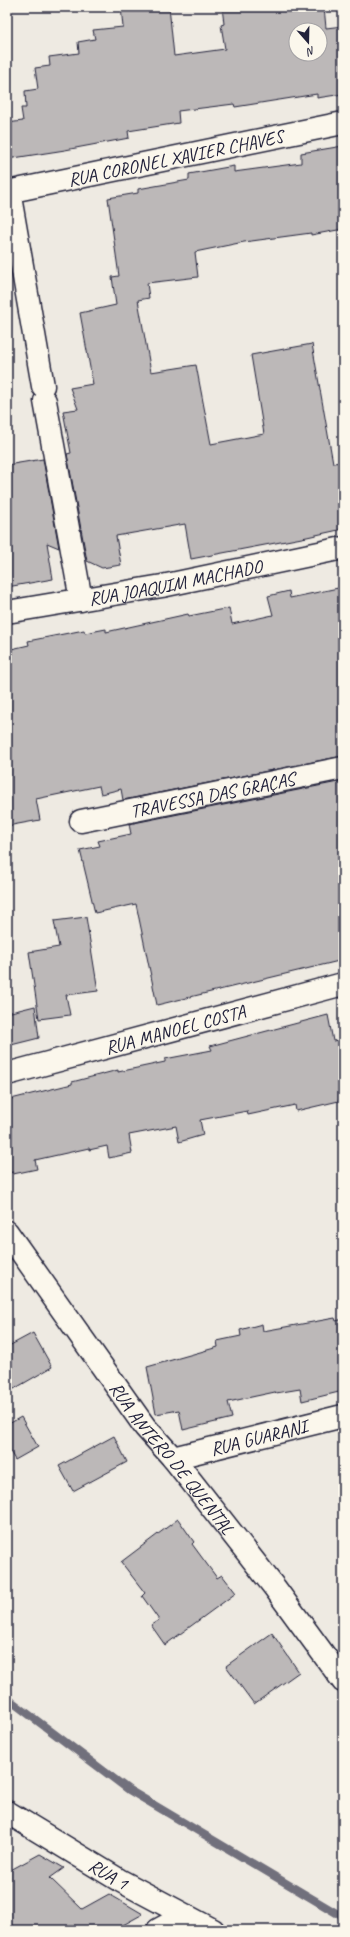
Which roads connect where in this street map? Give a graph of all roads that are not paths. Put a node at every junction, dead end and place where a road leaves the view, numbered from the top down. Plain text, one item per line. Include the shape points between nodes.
1 (343, 123) edge
2 (8, 192) edge
3 (343, 548) edge
4 (81, 600) junction
5 (7, 612) edge
6 (343, 768) edge
7 (81, 821) dead end
8 (343, 984) edge
9 (7, 1074) edge
10 (7, 1232) edge
11 (343, 1416) edge
12 (173, 1458) junction
13 (340, 1673) edge
14 (7, 1812) edge
15 (184, 1916) junction
16 (158, 1930) edge
17 (213, 1930) edge

1 - 2 street, RUA CORONEL XAVIER CHAVES
2 - 4 street
3 - 4 street, RUA JOAQUIM MACHADO via 162,586
4 - 5 street, RUA JOAQUIM MACHADO
6 - 7 street, TRAVESSA DAS GRAÇAS
8 - 9 street, RUA MANOEL COSTA
10 - 12 street, RUA ANTERO DE QUENTAL via 145,1427
11 - 12 street, RUA GUARANI
12 - 13 street, RUA ANTERO DE QUENTAL
14 - 15 street, RUA 1
15 - 16 street
15 - 17 street, RUA 1

